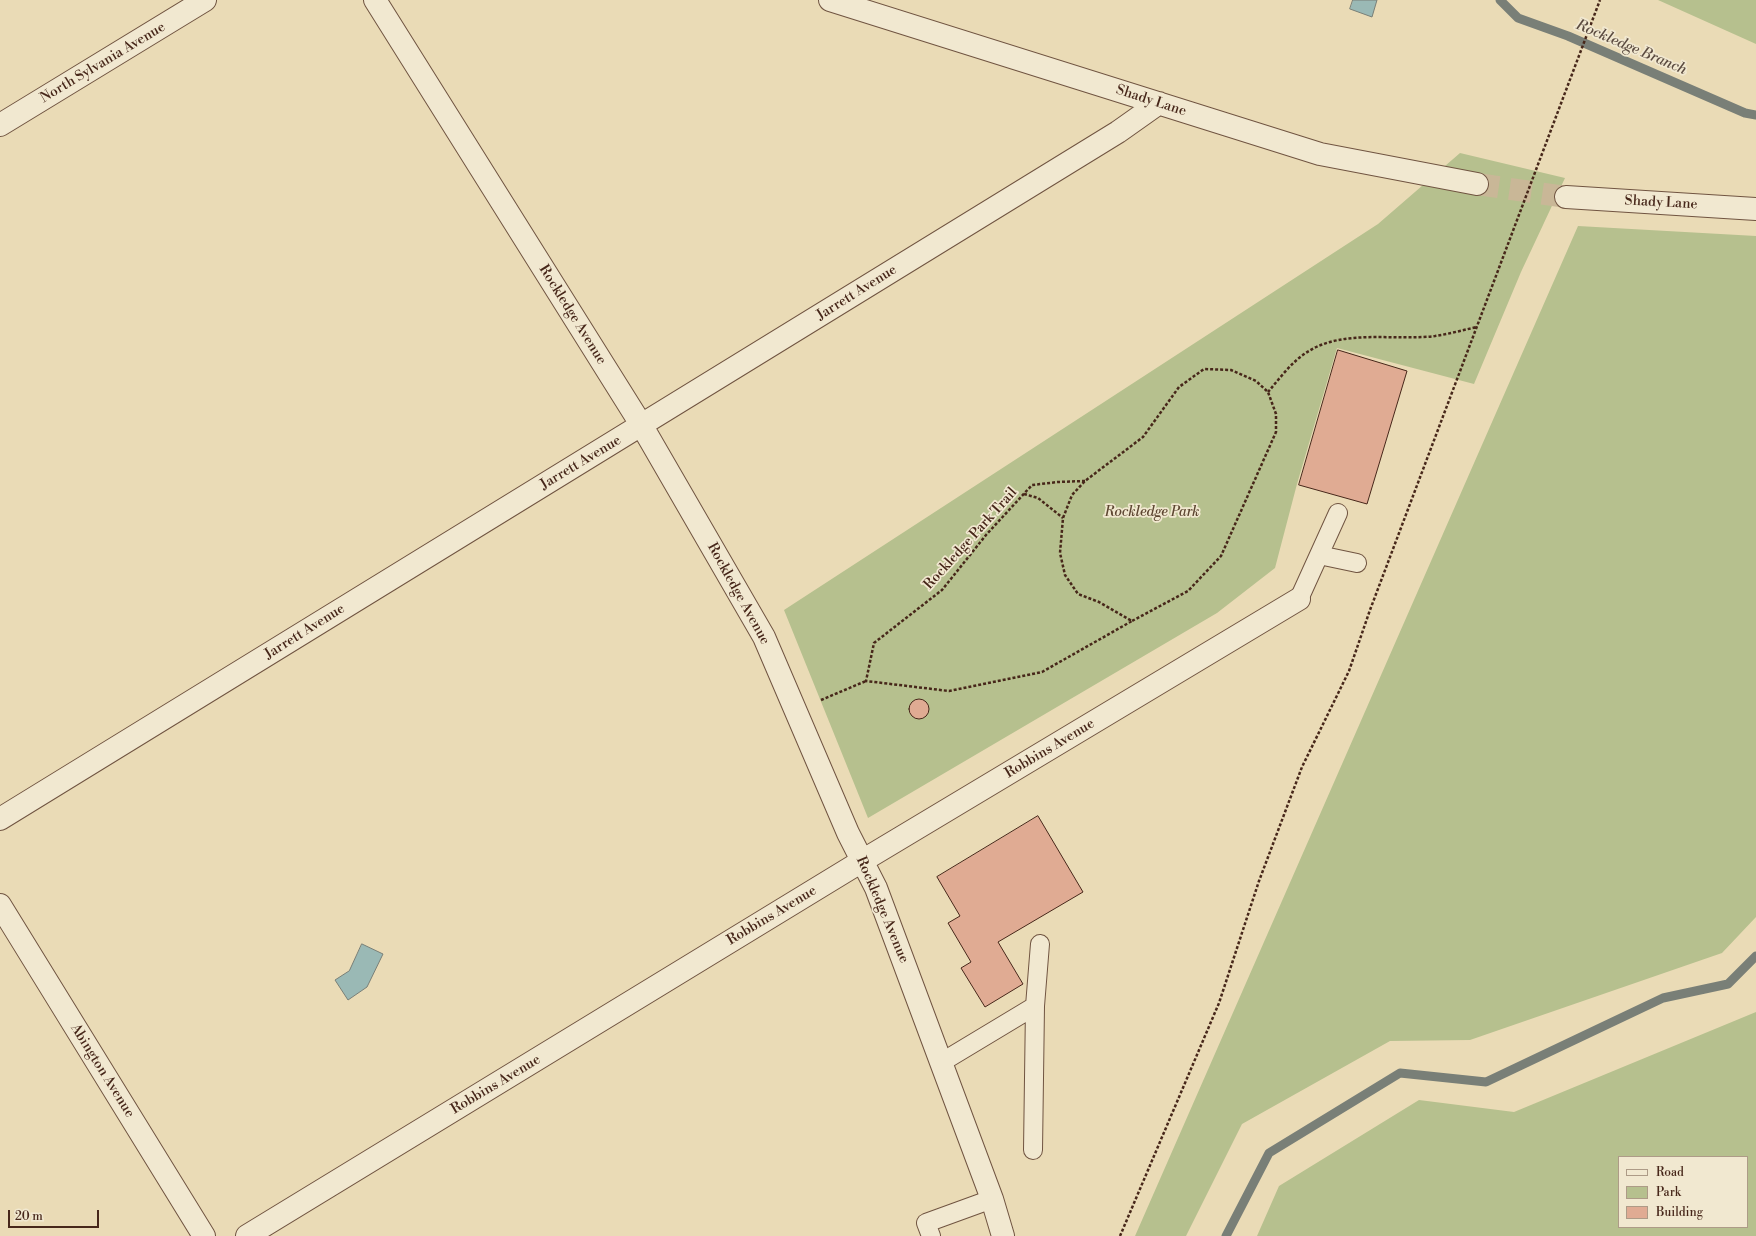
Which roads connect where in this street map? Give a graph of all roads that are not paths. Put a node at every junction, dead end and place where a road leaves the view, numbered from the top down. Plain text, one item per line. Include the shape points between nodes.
1 (205, 0) edge
2 (375, 0) edge
3 (830, 0) edge
4 (1159, 103) junction
5 (0, 125) edge
6 (1477, 184) tunnel mouth
7 (1566, 197) tunnel mouth
8 (1756, 209) edge
9 (642, 426) junction
10 (1338, 513) dead end
11 (1319, 555) junction
12 (1358, 563) dead end
13 (1299, 600) joint
14 (0, 819) edge
15 (862, 861) junction
16 (0, 905) edge
17 (1040, 944) dead end
18 (1035, 1006) junction
19 (942, 1062) junction
20 (1033, 1150) dead end
21 (992, 1199) junction
22 (204, 1236) edge
23 (247, 1236) edge
24 (931, 1236) edge
25 (1003, 1236) edge

1 - 5 street, North Sylvania Avenue
2 - 9 street, Rockledge Avenue
3 - 4 street, Shady Lane
4 - 6 street, Shady Lane via 1320,154
4 - 9 street, Jarrett Avenue via 1111,136
7 - 8 street, Shady Lane
9 - 14 street, Jarrett Avenue
9 - 15 street, Rockledge Avenue via 764,637
10 - 11 lane
11 - 12 lane
11 - 13 lane
13 - 15 street, Robbins Avenue
15 - 19 street, Rockledge Avenue via 876,888
15 - 23 street, Robbins Avenue
16 - 22 street, Abington Avenue
17 - 18 lane
18 - 19 lane
18 - 20 lane
19 - 21 street, Rockledge Avenue
21 - 24 lane via 926,1223
21 - 25 street, Rockledge Avenue

